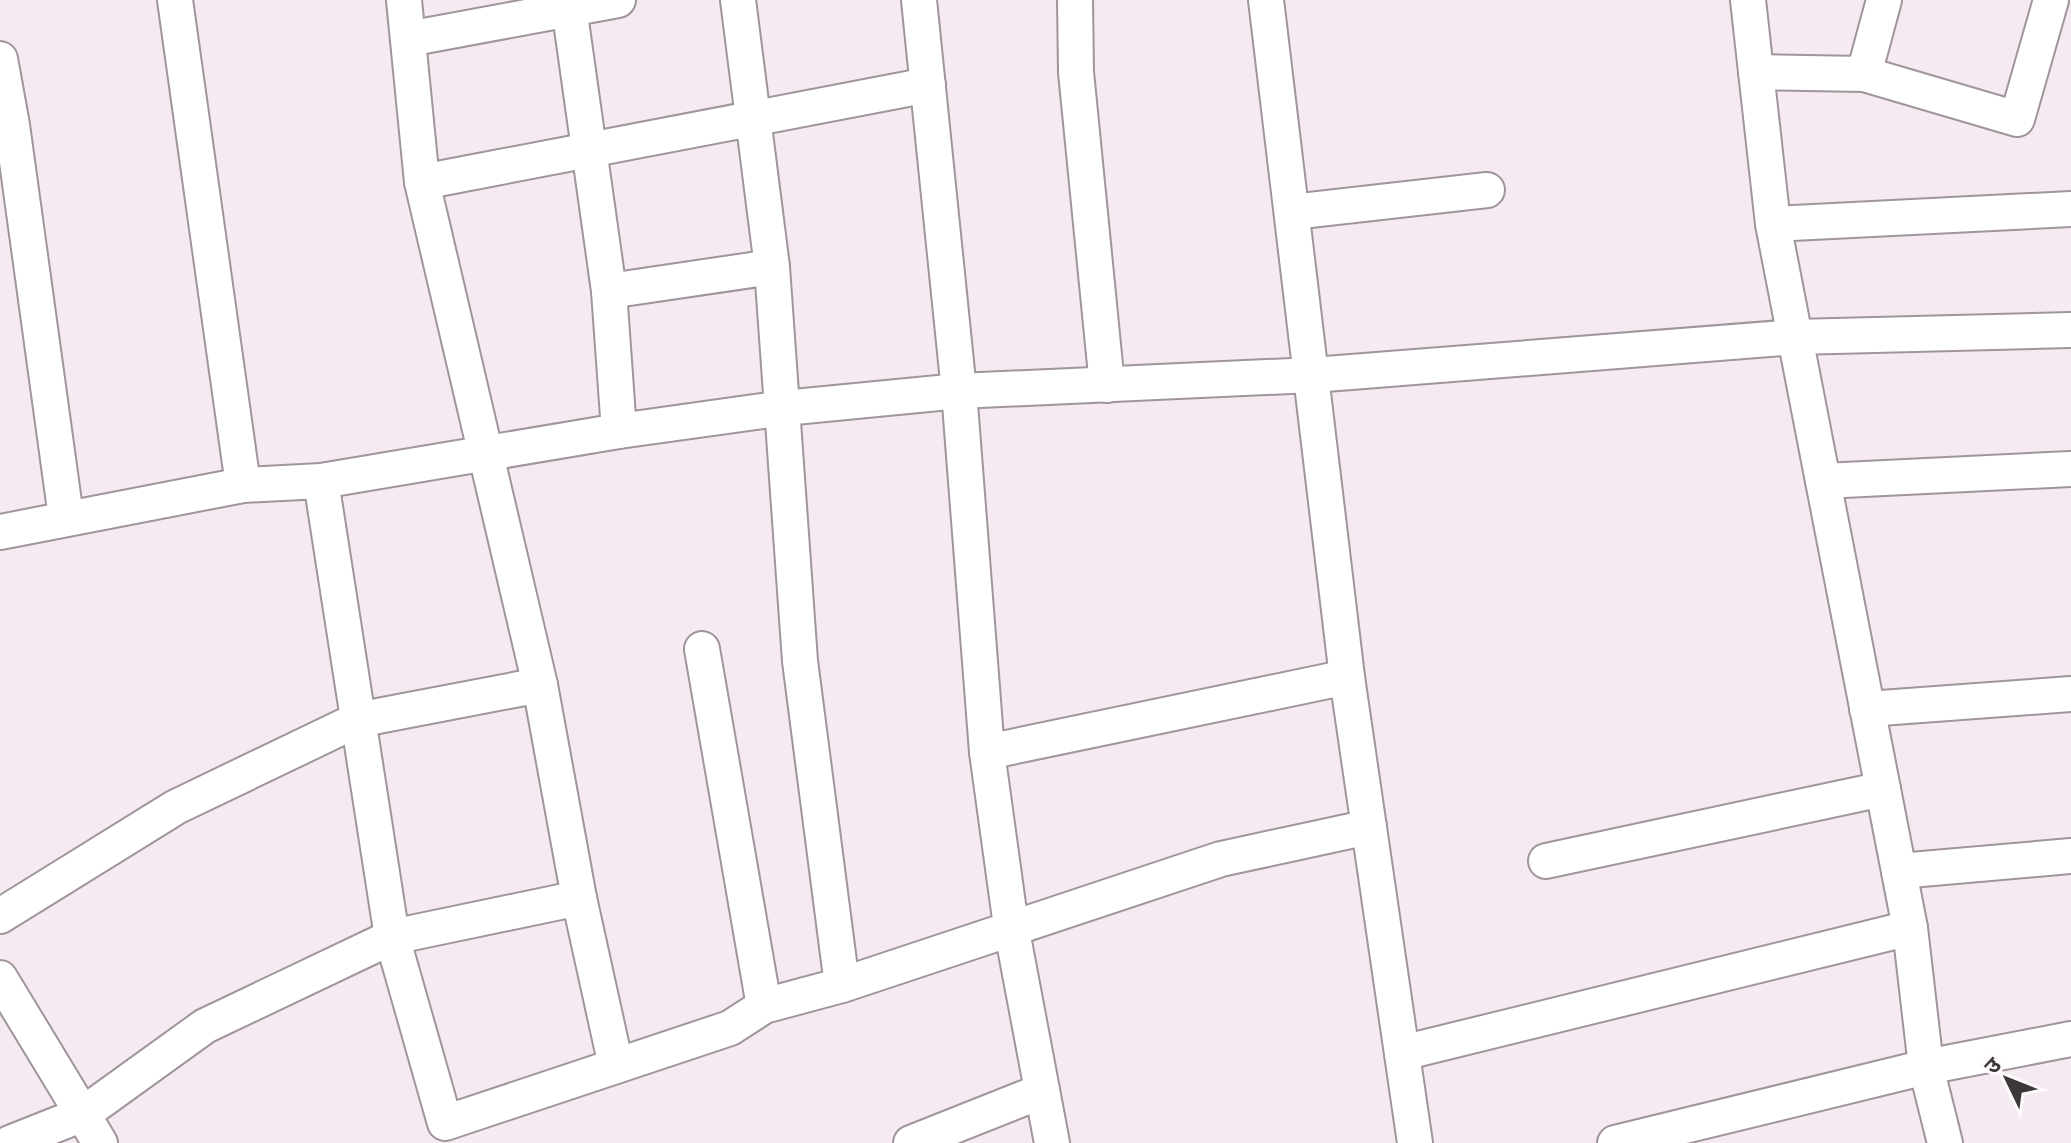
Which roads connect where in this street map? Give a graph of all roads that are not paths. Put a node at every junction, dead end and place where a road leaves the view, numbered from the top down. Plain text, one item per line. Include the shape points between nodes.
1 (175, 0) edge
2 (404, 0) edge
3 (618, 0) edge
4 (738, 0) edge
5 (919, 0) edge
6 (1075, 0) edge
7 (1266, 0) edge
8 (1748, 0) edge
9 (1884, 0) edge
10 (2051, 0) edge
11 (568, 4) edge
12 (408, 39) junction
13 (0, 59) edge
14 (1756, 72) junction
15 (1864, 74) junction
16 (928, 85) junction
17 (753, 119) junction
18 (588, 150) junction
19 (422, 182) junction
20 (1487, 190) dead end
21 (2071, 209) edge
22 (1292, 212) junction
23 (1773, 224) junction
24 (772, 267) junction
25 (609, 291) junction
26 (2071, 330) edge
27 (1795, 337) junction
28 (1313, 375) junction
29 (1107, 385) junction
30 (959, 391) junction
31 (784, 408) junction
32 (619, 431) junction
33 (486, 454) junction
34 (2071, 469) edge
35 (321, 481) junction
36 (1823, 481) junction
37 (243, 485) junction
38 (66, 517) junction
39 (0, 532) edge
40 (702, 649) dead end
41 (1347, 677) junction
42 (540, 685) junction
43 (2071, 694) edge
44 (1867, 709) junction
45 (357, 720) junction
46 (987, 752) junction
47 (1883, 789) junction
48 (1369, 827) junction
49 (2071, 856) edge
50 (1546, 861) dead end
51 (1899, 871) junction
52 (579, 898) junction
53 (0, 916) edge
54 (1011, 926) junction
55 (1910, 928) junction
56 (392, 937) junction
57 (0, 978) edge
58 (842, 985) junction
59 (764, 1006) junction
60 (2071, 1039) edge
61 (1402, 1053) junction
62 (616, 1066) junction
63 (1926, 1067) junction
64 (1042, 1091) junction
65 (83, 1114) junction
66 (10, 1143) edge
67 (100, 1143) edge
68 (911, 1143) edge
69 (1052, 1143) edge
70 (1415, 1143) edge
71 (1615, 1143) edge
72 (1945, 1143) edge

1 - 37 street
2 - 12 street
3 - 11 street
4 - 17 street
5 - 16 street
6 - 29 street via 1076,72
7 - 22 street
8 - 14 street
9 - 15 street
10 - 15 street via 2017,119
11 - 12 street
11 - 18 street
12 - 19 street
13 - 38 street
14 - 15 street
14 - 23 street
16 - 17 street
16 - 30 street
17 - 18 street
17 - 24 street
18 - 19 street
18 - 25 street
19 - 33 street
20 - 22 street
21 - 23 street
22 - 28 street
23 - 27 street
24 - 25 street
24 - 31 street
25 - 32 street
26 - 27 street
27 - 28 street
27 - 36 street
28 - 29 street
28 - 41 street
29 - 30 street
30 - 31 street
30 - 46 street
31 - 32 street
31 - 58 street via 800,661
32 - 33 street
33 - 35 street
33 - 42 street
34 - 36 street
35 - 37 street
35 - 45 street
36 - 44 street
37 - 38 street
38 - 39 street
40 - 59 street
41 - 46 street
41 - 48 street
42 - 45 street
42 - 52 street
43 - 44 street
44 - 47 street
45 - 53 street via 176,807
45 - 56 street
46 - 54 street
47 - 50 street
47 - 51 street
48 - 54 street via 1221,859
48 - 61 street
49 - 51 street
51 - 55 street
52 - 56 street
52 - 62 street
54 - 58 street
54 - 64 street
55 - 61 street
55 - 63 street
56 - 62 street via 445,1123
56 - 65 street via 205,1026
57 - 65 street
58 - 59 street
59 - 62 street via 730,1028
60 - 63 street
61 - 70 street
63 - 71 street
63 - 72 street
64 - 68 street
64 - 69 street
65 - 66 street
65 - 67 street

